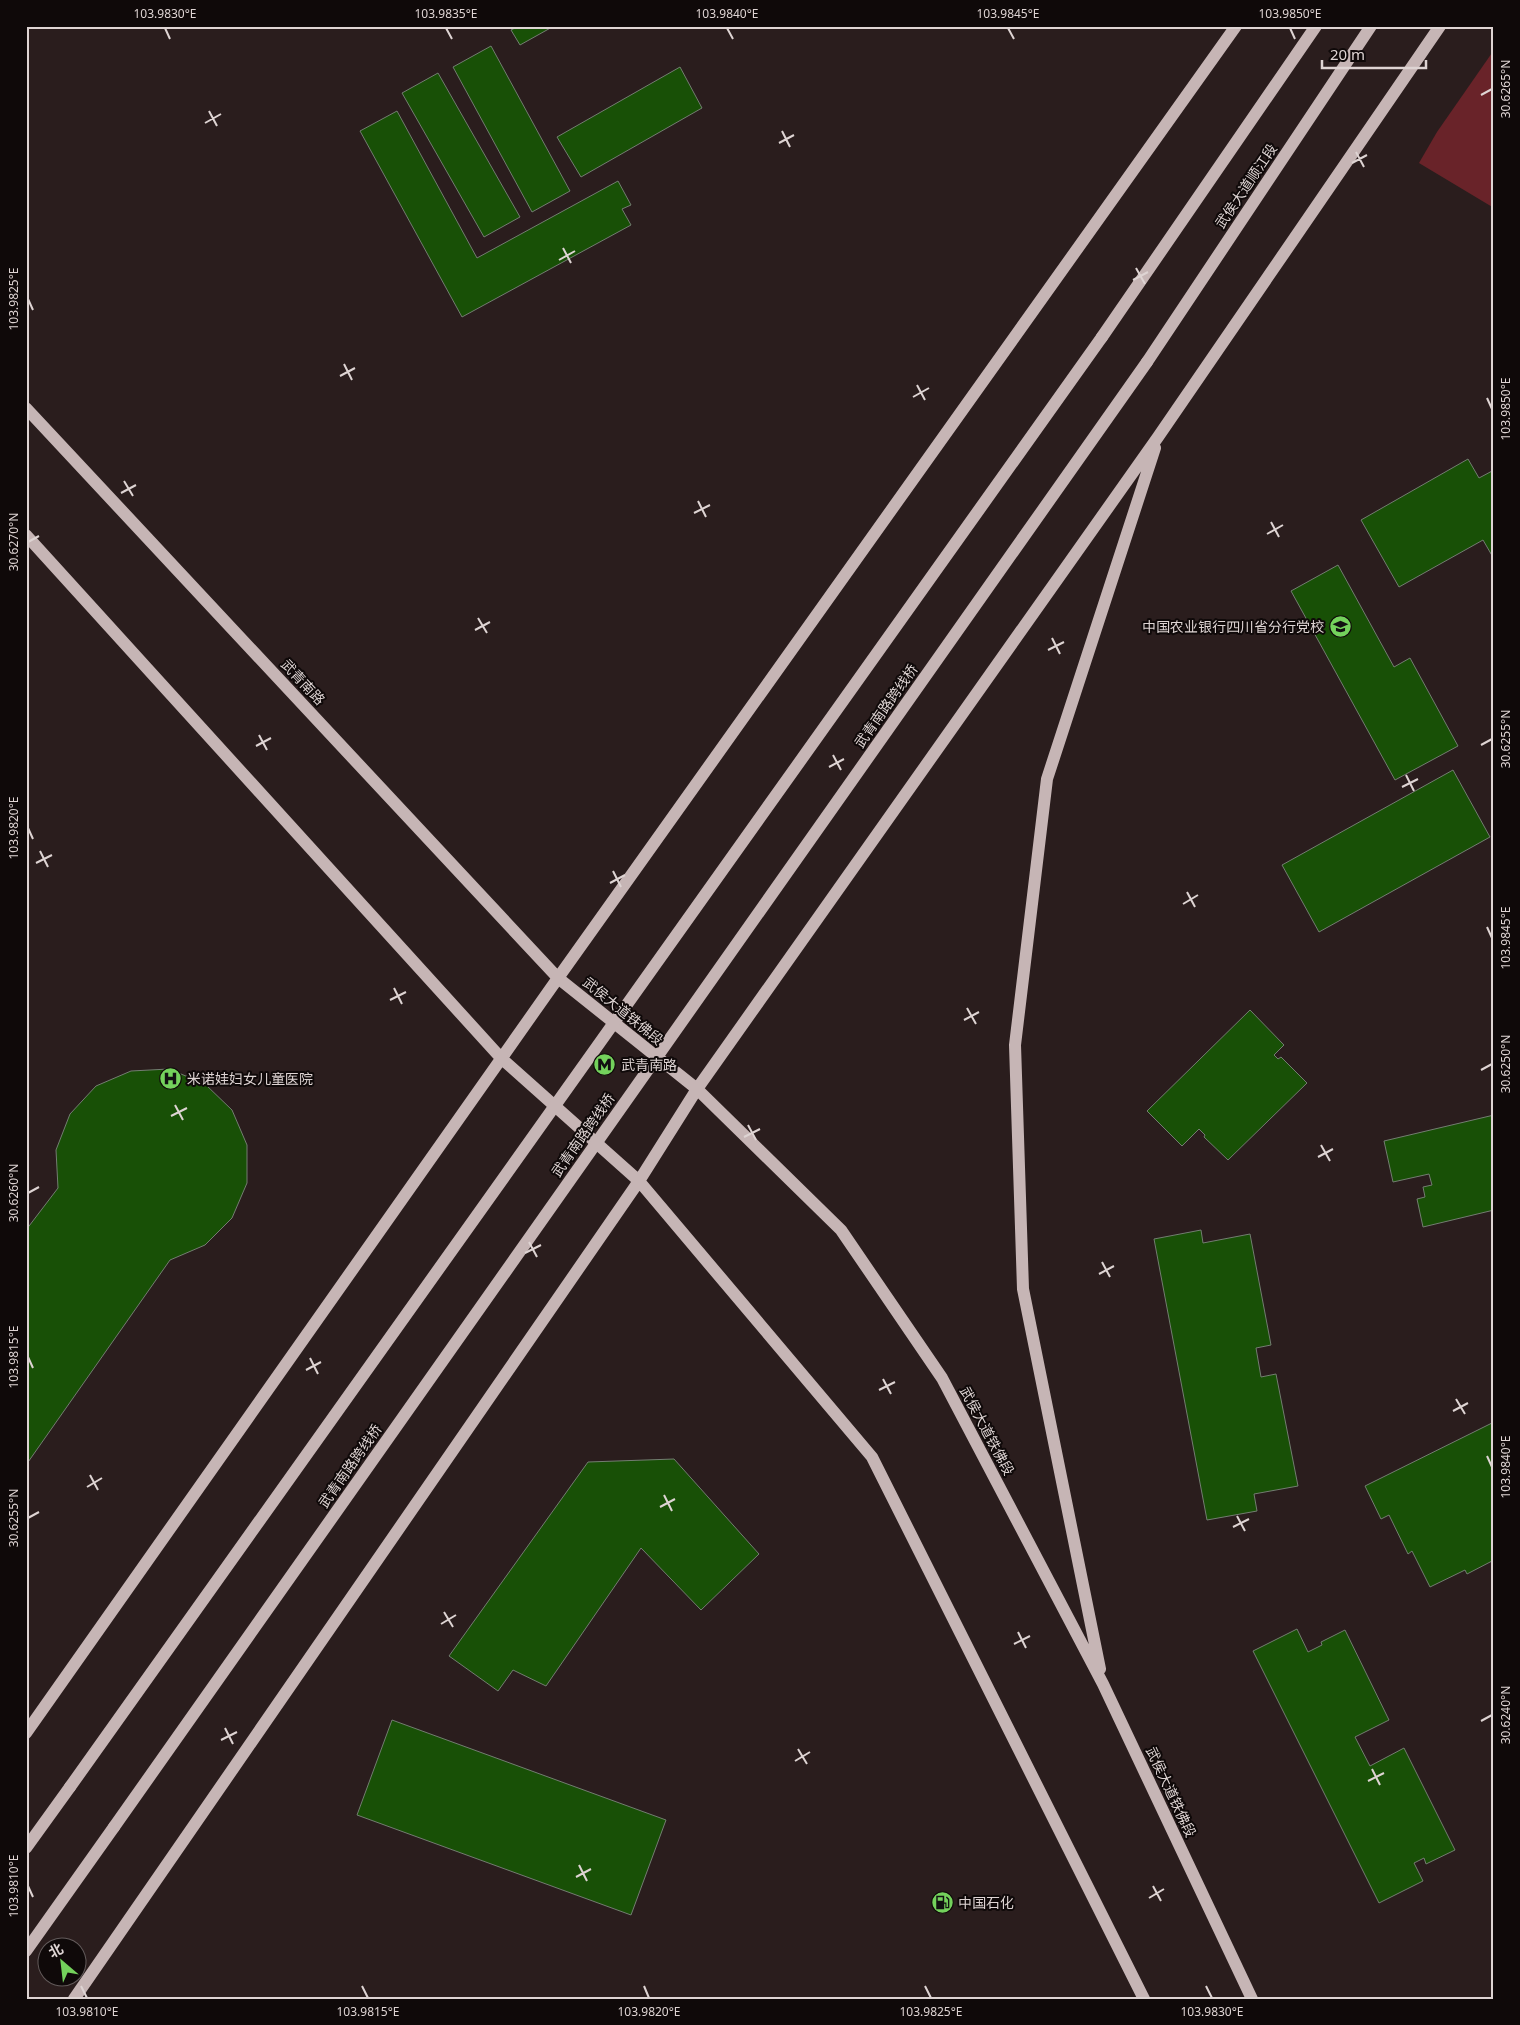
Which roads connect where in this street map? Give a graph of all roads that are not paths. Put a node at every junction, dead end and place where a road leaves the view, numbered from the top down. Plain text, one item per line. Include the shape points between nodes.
1 (1236, 26) edge
2 (1316, 26) edge
3 (1371, 26) edge
4 (1440, 26) edge
5 (1147, 362) joint
6 (26, 408) edge
7 (1158, 437) junction
8 (26, 535) edge
9 (558, 978) junction
10 (502, 1058) junction
11 (696, 1090) junction
12 (639, 1181) junction
13 (1103, 1684) junction
14 (26, 1733) edge
15 (26, 1848) edge
16 (26, 1951) edge
17 (74, 1999) edge
18 (1144, 1999) edge
19 (1252, 1999) edge

1 - 9 main road
2 - 15 main road, bridge via 1102,337
3 - 5 main road, 武侯大道顺江段
4 - 7 main road
5 - 16 main road, 武青南路跨线桥, bridge
6 - 9 main road, 武青南路
7 - 11 main road
7 - 13 main road via 1047,779 1015,1045 1023,1289
8 - 10 main road
9 - 10 main road
9 - 11 main road, 武侯大道铁佛段
10 - 12 main road
10 - 14 main road
11 - 12 main road
11 - 13 main road, 武侯大道铁佛段 via 842,1230 942,1378
12 - 17 main road
12 - 18 main road via 872,1457
13 - 19 main road, 武侯大道铁佛段

